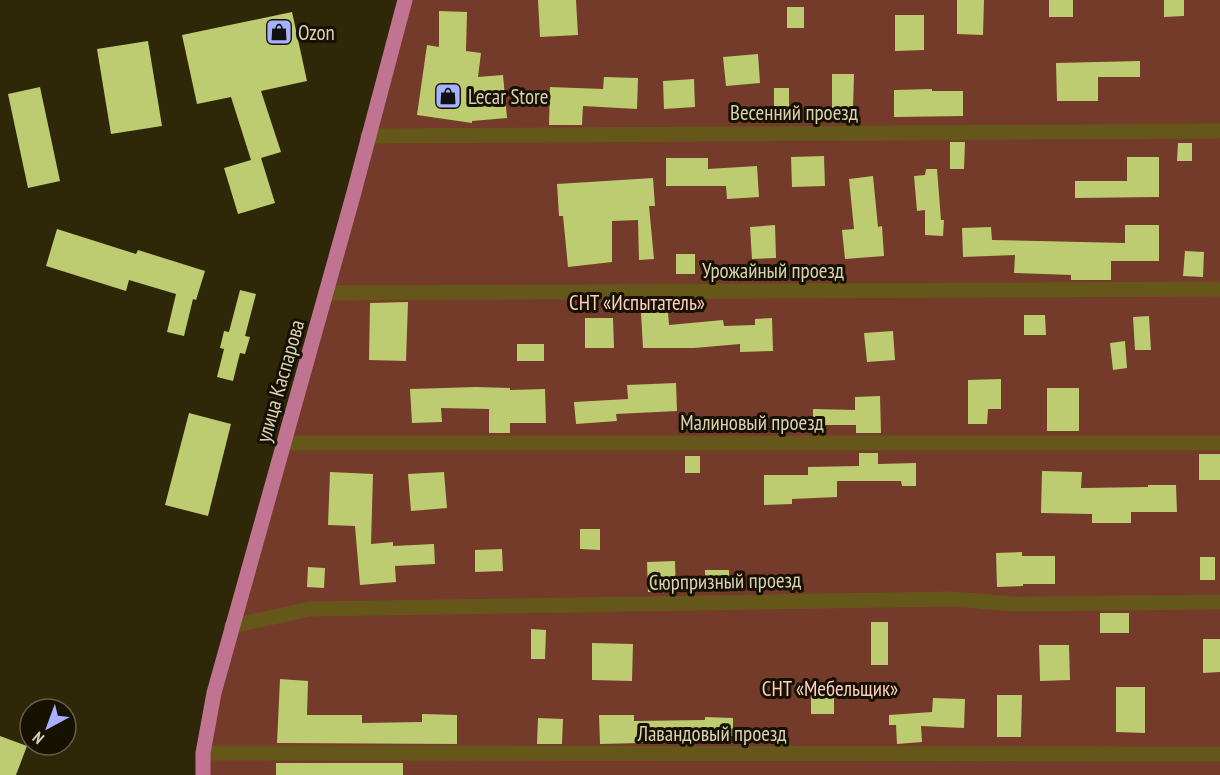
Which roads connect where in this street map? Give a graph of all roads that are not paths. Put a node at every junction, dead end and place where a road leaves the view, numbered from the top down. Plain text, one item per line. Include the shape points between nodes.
1 (405, 0) edge
2 (1220, 131) edge
3 (368, 136) junction
4 (1220, 289) edge
5 (327, 292) junction
6 (284, 443) junction
7 (1220, 443) edge
8 (1220, 602) edge
9 (232, 626) junction
10 (203, 753) junction
11 (1220, 754) edge
12 (203, 775) edge

1 - 3 main road, улица Каспарова
2 - 3 street, Весенний проезд
3 - 5 main road, улица Каспарова
4 - 5 street, Урожайный проезд
5 - 6 main road, улица Каспарова
6 - 7 street, Малиновый проезд
6 - 9 main road, улица Каспарова
8 - 9 street, Сюрпризный проезд via 1015,604 952,599 310,609
9 - 10 main road, улица Каспарова
10 - 11 street, Лавандовый проезд
10 - 12 main road, улица Каспарова

